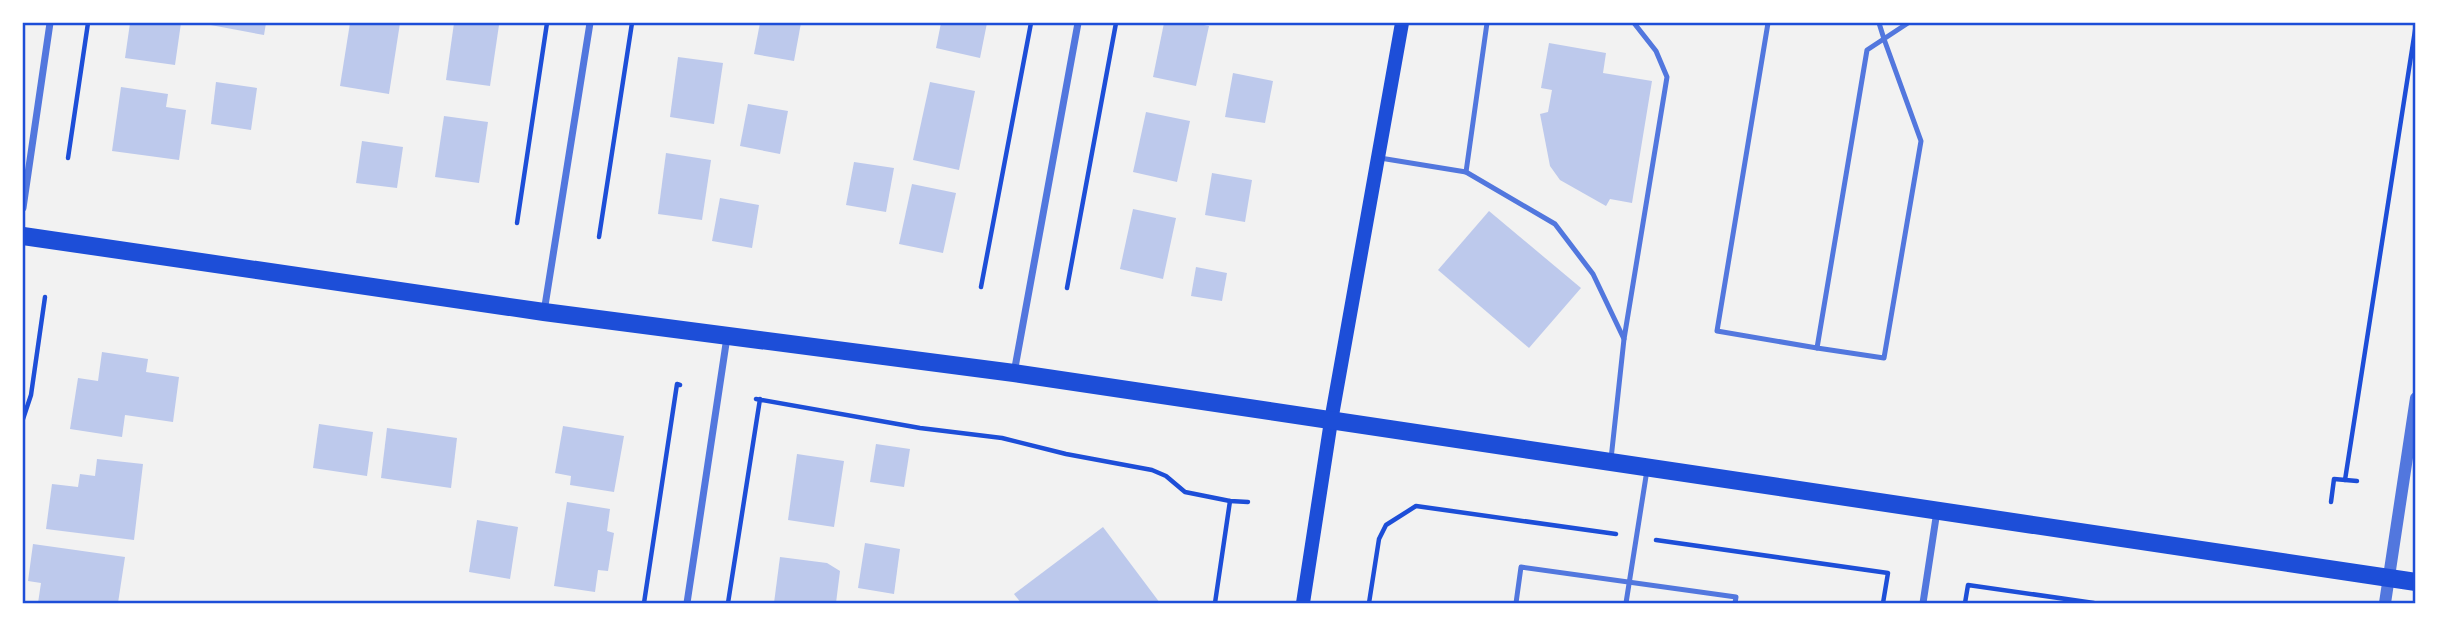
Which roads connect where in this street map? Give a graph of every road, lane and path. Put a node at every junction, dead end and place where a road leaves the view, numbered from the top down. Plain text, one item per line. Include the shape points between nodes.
1 (50, 23) edge
2 (88, 23) edge
3 (547, 23) edge
4 (590, 23) edge
5 (632, 23) edge
6 (1031, 23) edge
7 (1078, 23) edge
8 (1116, 23) edge
9 (1402, 23) edge
10 (1488, 23) edge
11 (1634, 23) edge
12 (1768, 23) edge
13 (1879, 23) edge
14 (1908, 23) edge
15 (2416, 24) edge
16 (1884, 38) junction
17 (1378, 157) junction
18 (68, 158) dead end
19 (1466, 172) junction
20 (23, 208) edge
21 (517, 222) dead end
22 (23, 236) edge
23 (599, 237) dead end
24 (982, 287) dead end
25 (1067, 288) dead end
26 (45, 297) dead end
27 (544, 312) junction
28 (727, 337) junction
29 (1624, 339) junction
30 (1817, 348) junction
31 (1014, 373) junction
32 (680, 385) dead end
33 (2416, 398) edge
34 (23, 419) edge
35 (1331, 421) junction
36 (1611, 462) junction
37 (1647, 467) junction
38 (2345, 480) junction
39 (2357, 481) dead end
40 (1230, 501) junction
41 (1248, 502) dead end
42 (2331, 502) dead end
43 (1937, 510) junction
44 (2389, 578) junction
45 (1629, 582) junction
46 (2416, 582) edge
47 (644, 603) edge
48 (687, 603) edge
49 (728, 603) edge
50 (1215, 603) edge
51 (1303, 603) edge
52 (1516, 603) edge
53 (1626, 603) edge
54 (1735, 603) edge
55 (1923, 603) edge
56 (1965, 603) edge
57 (2094, 603) edge
58 (2385, 603) edge

1 - 20 street
2 - 18 path
3 - 21 path
4 - 27 street
5 - 23 path
6 - 24 path
7 - 31 street
8 - 25 path
9 - 17 main road
10 - 19 lane
11 - 29 lane via 1656,51 1667,78
12 - 30 lane via 1717,331
13 - 16 lane
14 - 16 lane
15 - 38 path
16 - 30 lane via 1867,50
16 - 30 lane via 1921,141 1884,358
17 - 19 lane
17 - 35 main road
19 - 29 lane via 1555,225 1593,274
22 - 27 main road
26 - 34 path via 31,395
27 - 28 main road
28 - 31 main road
28 - 48 street
29 - 36 lane
31 - 35 main road
32 - 47 path
33 - 44 street
35 - 36 main road
35 - 51 main road
36 - 37 main road
37 - 43 main road
37 - 45 lane
38 - 39 path
38 - 42 path via 2334,479
40 - 41 path
40 - 49 path via 1185,492 1166,475 1152,470 1002,438 758,399
40 - 50 path
43 - 44 main road
43 - 55 street
44 - 46 main road
44 - 58 street
45 - 52 lane via 1521,567
45 - 53 lane
45 - 54 lane via 1735,597
56 - 57 path via 1968,585

